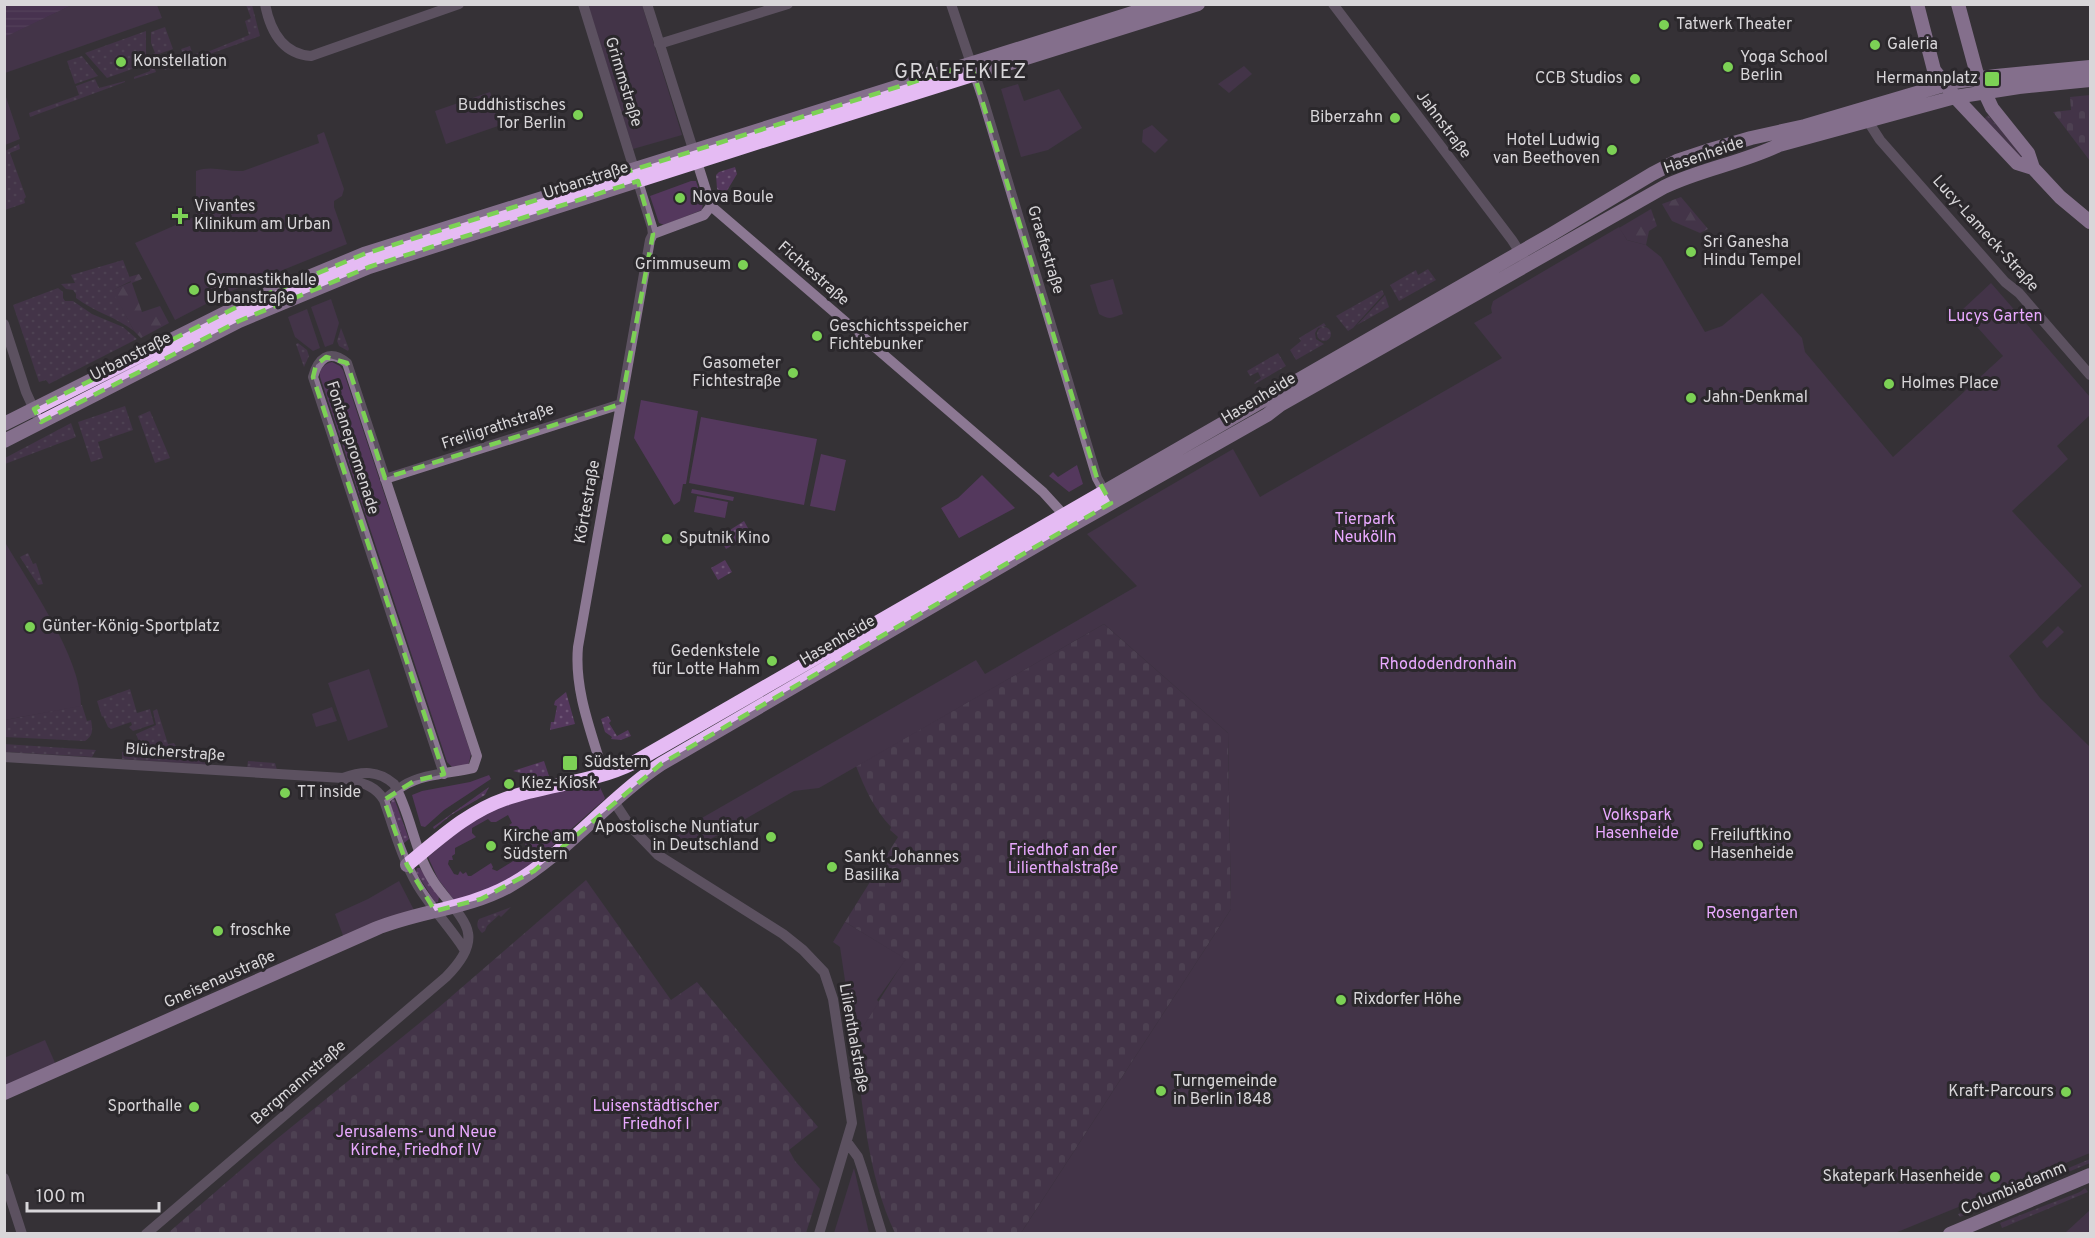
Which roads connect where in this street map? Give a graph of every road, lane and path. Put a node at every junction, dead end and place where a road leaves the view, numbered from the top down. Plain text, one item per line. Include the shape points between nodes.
1 (265, 4) edge
2 (459, 4) edge
3 (583, 4) edge
4 (647, 4) edge
5 (788, 4) edge
6 (951, 4) edge
7 (1161, 4) edge
8 (1198, 4) edge
9 (1333, 4) edge
10 (1917, 4) edge
11 (1958, 4) edge
12 (659, 44) junction
13 (2091, 67) edge
14 (973, 69) junction
15 (1978, 78) junction
16 (2091, 80) edge
17 (1944, 85) junction
18 (1984, 92) junction
19 (1955, 97) junction
20 (1864, 115) junction
21 (1710, 150) junction
22 (695, 156) junction
23 (2033, 168) junction
24 (1705, 172) junction
25 (636, 175) junction
26 (711, 206) junction
27 (2091, 222) edge
28 (653, 234) junction
29 (1556, 240) junction
30 (1524, 259) junction
31 (4, 324) edge
32 (2091, 375) edge
33 (621, 404) junction
34 (34, 409) junction
35 (40, 422) junction
36 (4, 424) edge
37 (4, 441) edge
38 (385, 479) junction
39 (1108, 498) junction
40 (1064, 515) junction
41 (4, 757) edge
42 (633, 763) junction
43 (444, 774) junction
44 (604, 775) junction
45 (641, 777) junction
46 (343, 778) junction
47 (397, 790) junction
48 (384, 800) junction
49 (613, 800) junction
50 (420, 855) junction
51 (407, 865) junction
52 (452, 907) junction
53 (435, 911) junction
54 (464, 949) junction
55 (4, 1093) edge
56 (847, 1142) junction
57 (2091, 1175) edge
58 (4, 1178) edge
59 (22, 1233) edge
60 (146, 1233) edge
61 (819, 1233) edge
62 (882, 1233) edge
63 (1950, 1233) edge

1 - 2 street via 272,28 283,45 294,53 311,56
3 - 25 street, Grimmstraße
4 - 12 street
5 - 12 street
6 - 14 street, Graefestraße
7 - 14 main road, Urbanstraße
8 - 14 main road, Urbanstraße
9 - 30 street, Jahnstraße
10 - 17 main road via 1935,70
11 - 15 main road
12 - 22 street
13 - 15 main road
14 - 22 main road, Urbanstraße
14 - 39 street, Graefestraße via 1097,478
15 - 17 main road
15 - 18 main road
16 - 18 main road
17 - 19 main road
17 - 20 main road, Hasenheide
18 - 19 main road
18 - 23 main road via 1996,114 2028,153
19 - 20 main road, Hasenheide
19 - 23 main road via 2017,163
20 - 21 main road, Hasenheide
20 - 24 main road, Hasenheide
20 - 32 street, Lucy-Lameck-Straße via 1880,140
21 - 24 main road via 1703,162
21 - 29 main road, Hasenheide via 1652,174
22 - 25 main road, Urbanstraße
22 - 26 street
23 - 27 main road
24 - 29 main road, Hasenheide via 1664,187
25 - 28 street, Körtestraße
25 - 34 main road, Urbanstraße via 387,246 339,264 232,309
25 - 35 main road, Urbanstraße via 353,274 239,321
26 - 28 street via 704,215
26 - 40 street, Fichtestraße via 1027,478
28 - 33 street, Körtestraße
29 - 30 main road, Hasenheide
30 - 39 main road, Hasenheide
31 - 34 street
33 - 38 street, Freiligrathstraße
33 - 44 street, Körtestraße via 577,656 581,693
34 - 35 street
34 - 36 main road, Urbanstraße
35 - 37 main road, Urbanstraße
38 - 43 street, Fontanepromenade via 476,751 472,768
38 - 43 street, Fontanepromenade via 347,363 341,358 326,357 316,364 313,377
39 - 40 main road, Hasenheide
39 - 45 main road, Hasenheide
40 - 42 main road, Hasenheide
41 - 46 street, Blücherstraße
42 - 44 main road, Hasenheide
42 - 45 main road
43 - 47 street via 414,781
44 - 49 main road
44 - 50 main road via 494,803 463,820
45 - 49 main road, Hasenheide
46 - 47 street, Blücherstraße via 358,772 375,773 388,779
46 - 48 street, Blücherstraße via 370,785
47 - 48 street
47 - 50 street
48 - 51 street
49 - 52 main road via 534,871 495,893
49 - 56 street, Lilienthalstraße via 634,831 658,855 783,934 824,972 833,999 852,1123
50 - 51 main road
50 - 52 street
51 - 53 street
52 - 53 main road, Gneisenaustraße
52 - 54 street via 464,920 468,932
53 - 54 street
53 - 55 main road, Gneisenaustraße via 375,929
54 - 60 street, Bergmannstraße via 460,962 446,977
56 - 61 street, Lilienthalstraße
56 - 62 street via 858,1157
57 - 63 main road, Columbiadamm
58 - 59 street

